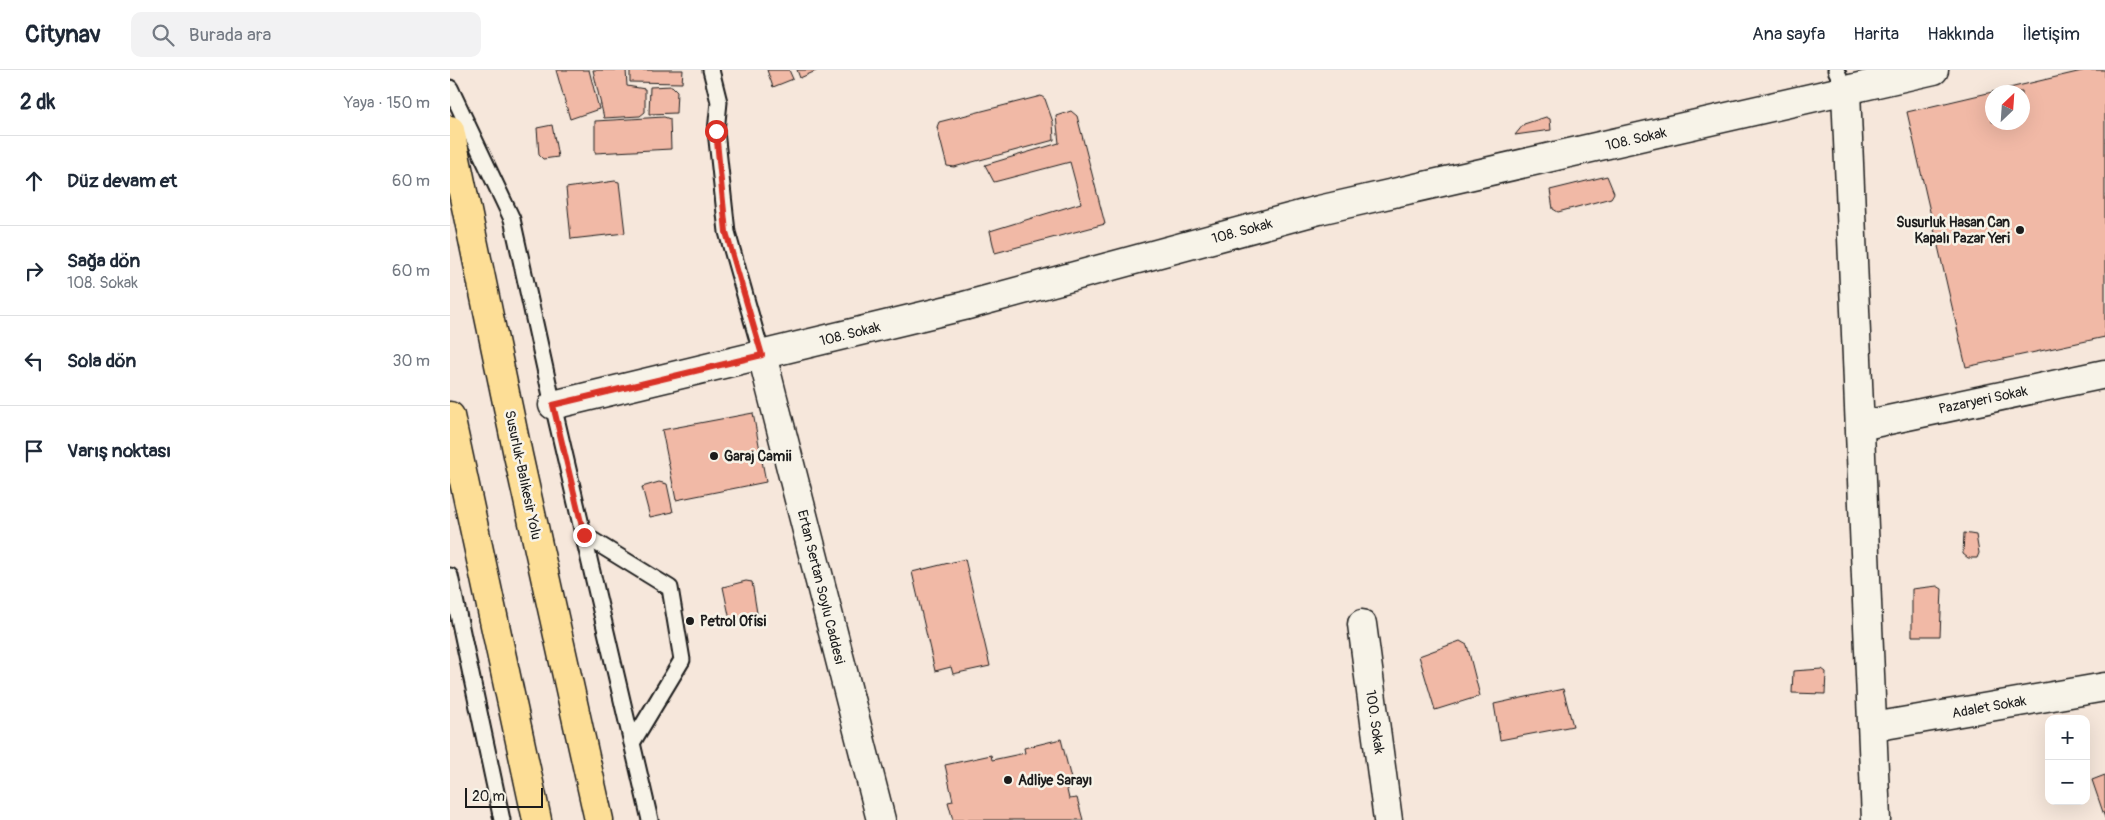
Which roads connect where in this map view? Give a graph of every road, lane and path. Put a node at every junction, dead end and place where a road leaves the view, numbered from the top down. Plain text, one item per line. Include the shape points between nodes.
1 (711, 70) edge
2 (1934, 70) edge
3 (1841, 81) edge
4 (450, 88) edge
5 (450, 130) edge
6 (762, 355) junction
7 (2105, 374) edge
8 (553, 405) junction
9 (450, 416) edge
10 (1860, 426) junction
11 (584, 535) junction
12 (450, 576) edge
13 (1362, 624) dead end
14 (2105, 687) edge
15 (1873, 727) junction
16 (632, 743) junction
17 (502, 820) edge
18 (538, 820) edge
19 (599, 820) edge
20 (650, 820) edge
21 (880, 820) edge
22 (1388, 820) edge
23 (1876, 820) edge

1 - 6 lane via 719,102 716,131 726,232
2 - 3 street, 108. Sokak
3 - 6 street, 108. Sokak via 1319,210 964,306
3 - 10 street
4 - 8 lane via 512,219
5 - 19 highway, Susurluk-Balıkesir Yolu
6 - 8 street, 108. Sokak
6 - 21 street, Ertan Sertan Soylu Caddesi
7 - 10 street, Pazaryeri Sokak
8 - 11 lane
9 - 18 highway
10 - 15 street
11 - 16 lane
11 - 16 lane via 670,588 682,660
12 - 17 lane
13 - 22 street, 100. Sokak
14 - 15 street, Adalet Sokak
15 - 23 street
16 - 20 lane

